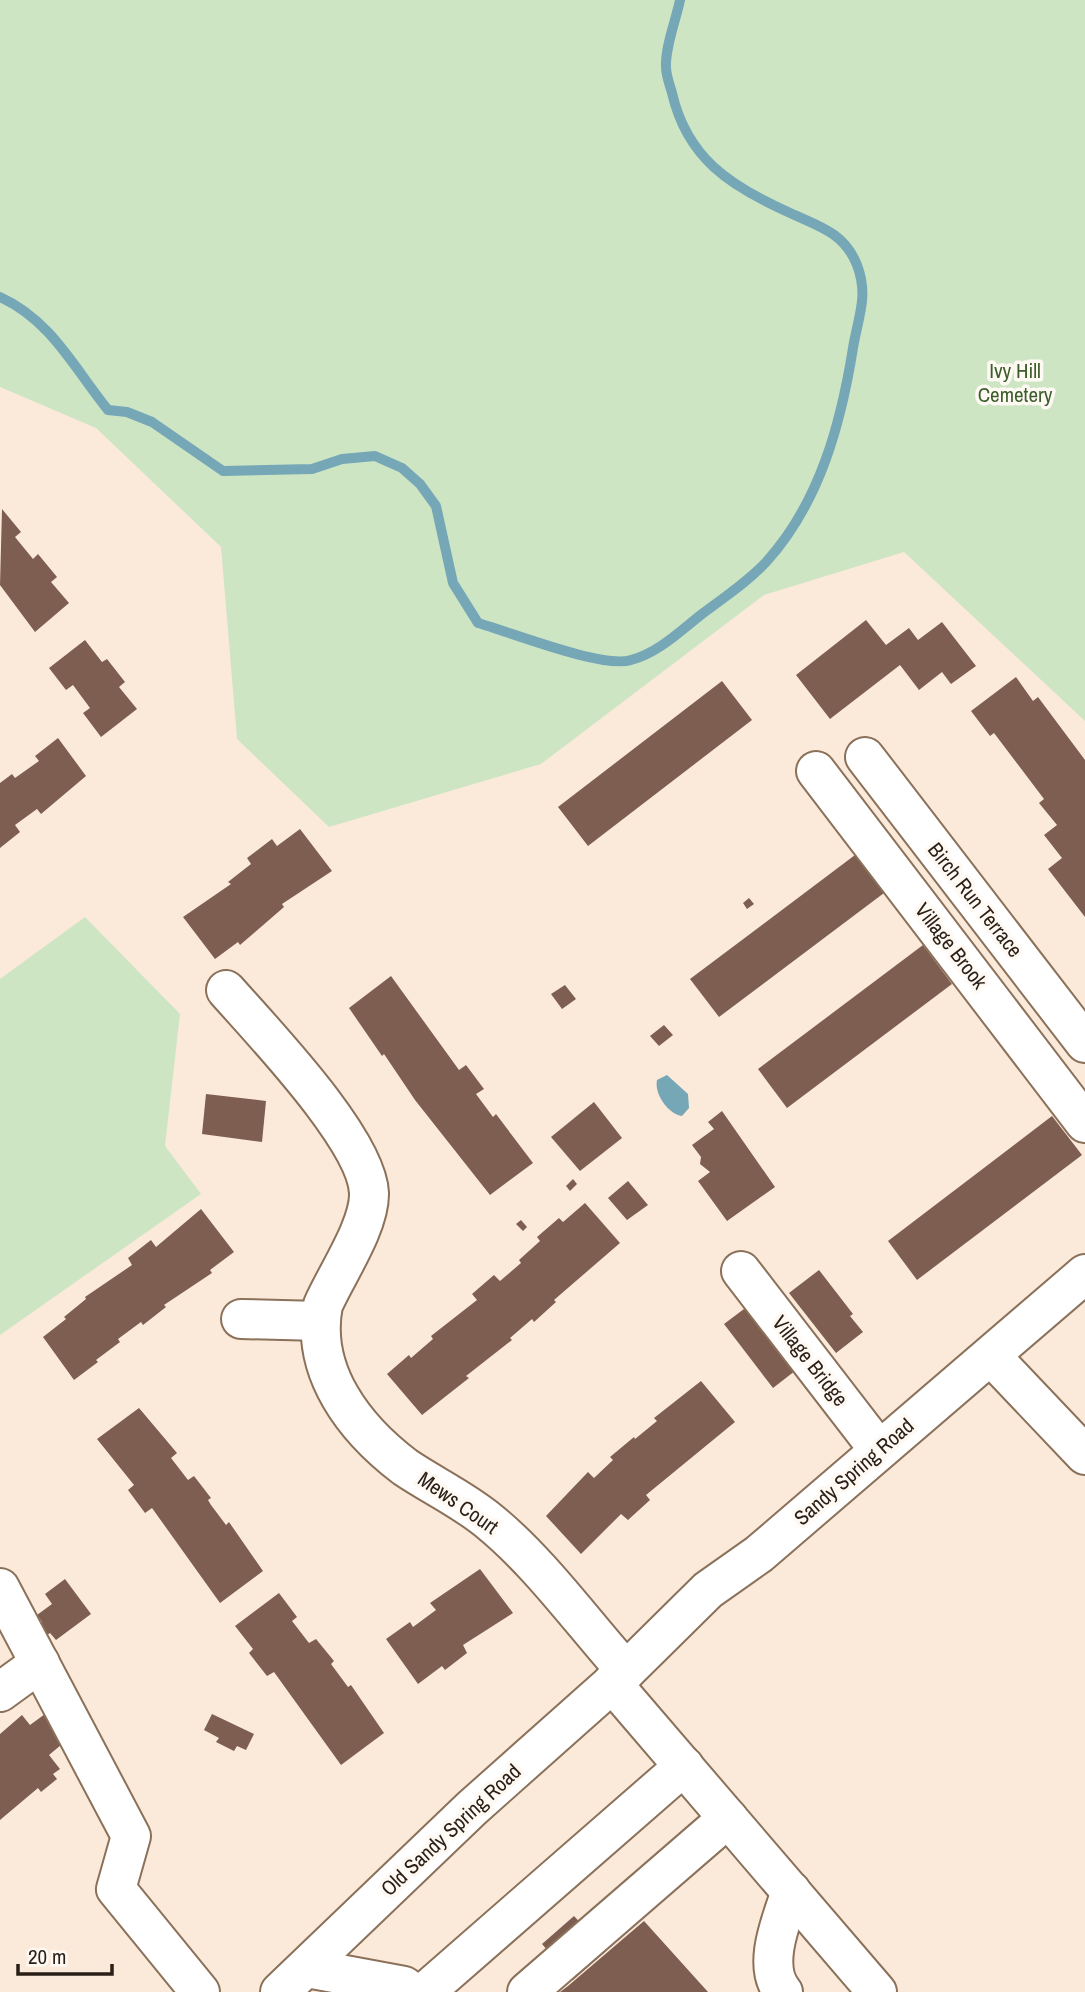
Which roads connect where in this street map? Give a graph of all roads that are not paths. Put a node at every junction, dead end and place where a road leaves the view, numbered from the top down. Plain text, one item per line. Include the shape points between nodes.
1 (865, 757) dead end
2 (816, 771) dead end
3 (226, 990) dead end
4 (1085, 1043) edge
5 (1085, 1123) edge
6 (741, 1271) dead end
7 (1085, 1274) edge
8 (241, 1319) dead end
9 (320, 1321) junction
10 (991, 1356) junction
11 (879, 1450) junction
12 (1085, 1454) edge
13 (0, 1588) edge
14 (40, 1663) junction
15 (619, 1677) junction
16 (0, 1692) edge
17 (684, 1766) junction
18 (728, 1818) junction
19 (791, 1891) junction
20 (293, 1980) edge
21 (200, 1992) edge
22 (412, 1992) edge
23 (425, 1992) edge
24 (527, 1992) edge
25 (783, 1992) edge
26 (877, 1992) edge

1 - 4 street, Birch Run Terrace
2 - 5 street, Village Brook
3 - 9 street via 326,1110 365,1172 366,1212
6 - 11 street, Village Bridge
7 - 10 street, Sandy Spring Road
8 - 9 street
9 - 15 street, Mews Court via 327,1367 337,1393 365,1433 406,1467 490,1522
10 - 11 street, Sandy Spring Road
10 - 12 street
11 - 15 street, Sandy Spring Road via 760,1553 708,1590
13 - 14 street
14 - 16 street
14 - 21 street via 131,1836 116,1889
15 - 17 street, Mews Court
15 - 20 street, Old Sandy Spring Road via 472,1808
17 - 18 street, Mews Court
17 - 23 street
18 - 19 street, Mews Court
18 - 24 street
19 - 25 street via 773,1945
19 - 26 street, Mews Court
20 - 22 street via 404,1986

